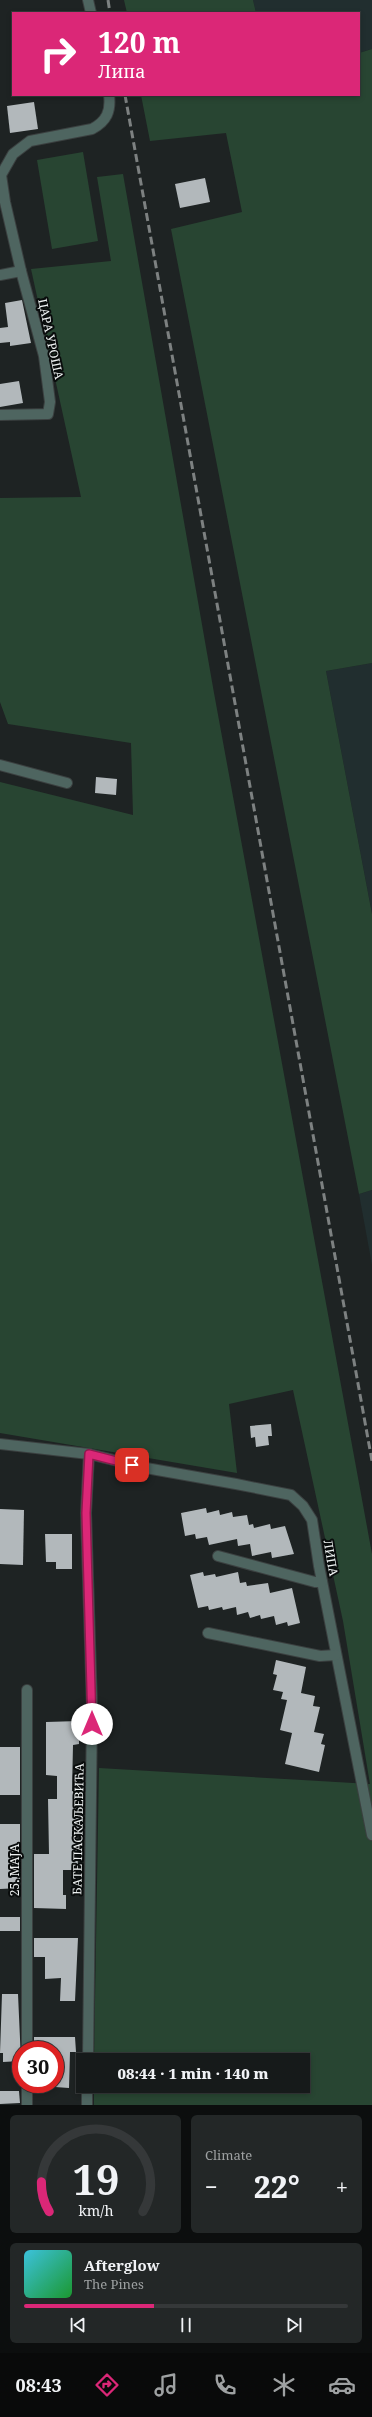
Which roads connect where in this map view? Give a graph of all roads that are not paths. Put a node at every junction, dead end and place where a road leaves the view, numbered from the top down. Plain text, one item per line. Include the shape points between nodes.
1 (88, 0) edge
2 (91, 12) edge
3 (109, 96) edge
4 (1, 175) edge
5 (21, 271) junction
6 (0, 275) edge
7 (0, 415) edge
8 (0, 765) edge
9 (67, 783) dead end
10 (0, 1444) edge
11 (89, 1454) junction
12 (218, 1556) dead end
13 (322, 1582) junction
14 (208, 1633) dead end
15 (336, 1655) junction
16 (27, 1690) dead end
17 (372, 1835) edge
18 (27, 2041) edge
19 (88, 2053) edge
20 (27, 2093) edge
21 (87, 2093) edge
22 (27, 2105) edge
23 (87, 2105) edge

1 - 2 street
3 - 4 street via 109,111 101,124 92,129 30,141 13,154
4 - 5 street
5 - 6 street
5 - 7 street, ЦАРА УРОША via 44,356 50,402 48,414
8 - 9 street
10 - 11 street, ЛИПА
11 - 13 street, ЛИПА via 146,1468 291,1495 303,1506 312,1520
11 - 19 street, БАТЕ ПАСКАЉЕВИЋА via 86,1513 92,1708
12 - 13 street
13 - 15 street, ЛИПА
14 - 15 street via 320,1656
15 - 17 street, ЛИПА
16 - 18 street, 25. МАЈА
20 - 22 street
21 - 23 street

